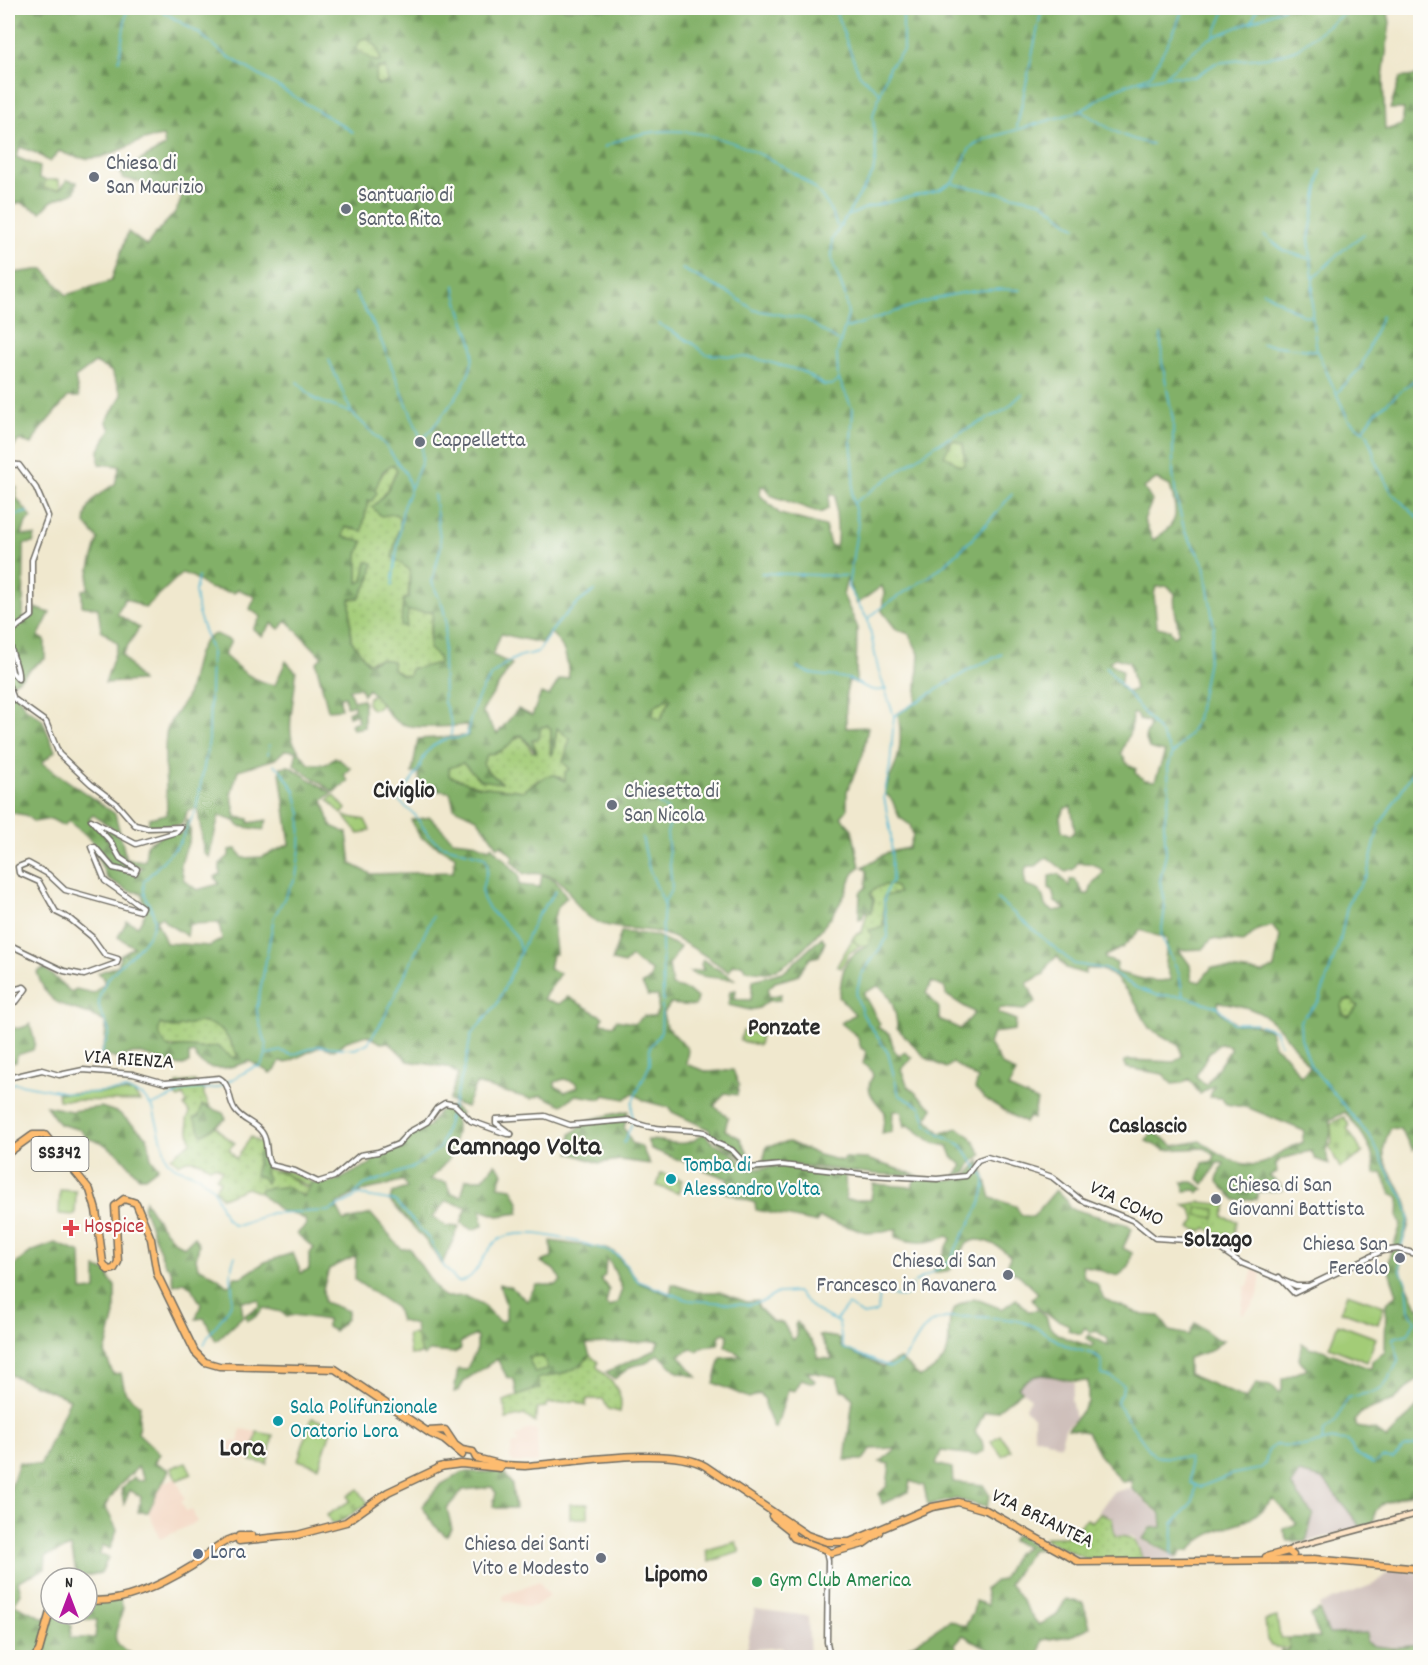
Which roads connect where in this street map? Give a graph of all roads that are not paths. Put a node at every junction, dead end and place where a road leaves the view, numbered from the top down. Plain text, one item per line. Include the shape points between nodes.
1 (8, 464) edge
2 (8, 653) edge
3 (8, 684) edge
4 (8, 944) edge
5 (8, 987) edge
6 (8, 1005) edge
7 (8, 1078) edge
8 (8, 1153) edge
9 (974, 1166) joint
10 (1420, 1255) edge
11 (1279, 1277) junction
12 (1308, 1286) junction
13 (476, 1458) junction
14 (465, 1459) junction
15 (1420, 1513) edge
16 (885, 1528) junction
17 (794, 1529) junction
18 (801, 1535) junction
19 (862, 1535) junction
20 (866, 1542) junction
21 (830, 1548) junction
22 (1288, 1555) junction
23 (1420, 1569) edge
24 (99, 1600) edge
25 (46, 1626) edge
26 (34, 1658) edge
27 (830, 1658) edge

1 - 2 street via 19,465 36,488 48,520 32,560 32,616 17,627 10,645 18,680
3 - 4 street via 14,699 46,722 59,754 116,803 135,825 181,827 138,844 91,820 120,858 137,869 135,873 113,868 92,847 105,881 142,907 140,911 65,890 48,873 28,863 18,867 19,873 40,884 56,912 92,938 105,956 118,959 117,963 84,975 56,968
5 - 6 street via 26,989
7 - 9 street, VIA RIENZA via 42,1070 59,1075 83,1070 133,1074 165,1083 221,1079 235,1111 263,1134 271,1165 318,1182 334,1177 360,1155 398,1144 427,1122 441,1104 450,1103 471,1121 507,1134 511,1134 496,1119 545,1116 570,1125 625,1120 675,1131 704,1132 732,1150 749,1168 782,1165 933,1178 962,1177
8 - 14 main road, SS342 via 35,1134 45,1135 90,1190 103,1263 108,1270 118,1262 115,1206 124,1199 136,1203 151,1239 157,1274 195,1352 205,1362 219,1366 335,1369 428,1431 443,1436
9 - 11 street, VIA COMO via 978,1160 990,1157 1052,1177 1081,1200 1134,1221 1155,1238 1205,1242 1241,1263
10 - 12 street via 1382,1251
11 - 12 street
11 - 12 street via 1293,1292
13 - 14 main road
13 - 14 main road
13 - 17 main road via 519,1466 665,1456 687,1458 705,1466
14 - 17 main road via 524,1469 681,1460 704,1468
14 - 24 main road via 388,1492 346,1522 297,1535 237,1539 220,1545 192,1567 134,1594
15 - 22 main road via 1297,1547
16 - 19 main road
16 - 20 main road
16 - 22 main road, VIA BRIANTEA via 936,1505 963,1503 986,1510 1079,1562 1261,1559
17 - 18 main road
17 - 18 main road via 793,1537
18 - 21 main road
19 - 20 main road
19 - 21 main road
20 - 21 main road
21 - 27 street via 826,1642
22 - 23 main road, VIA BRIANTEA
25 - 26 main road

